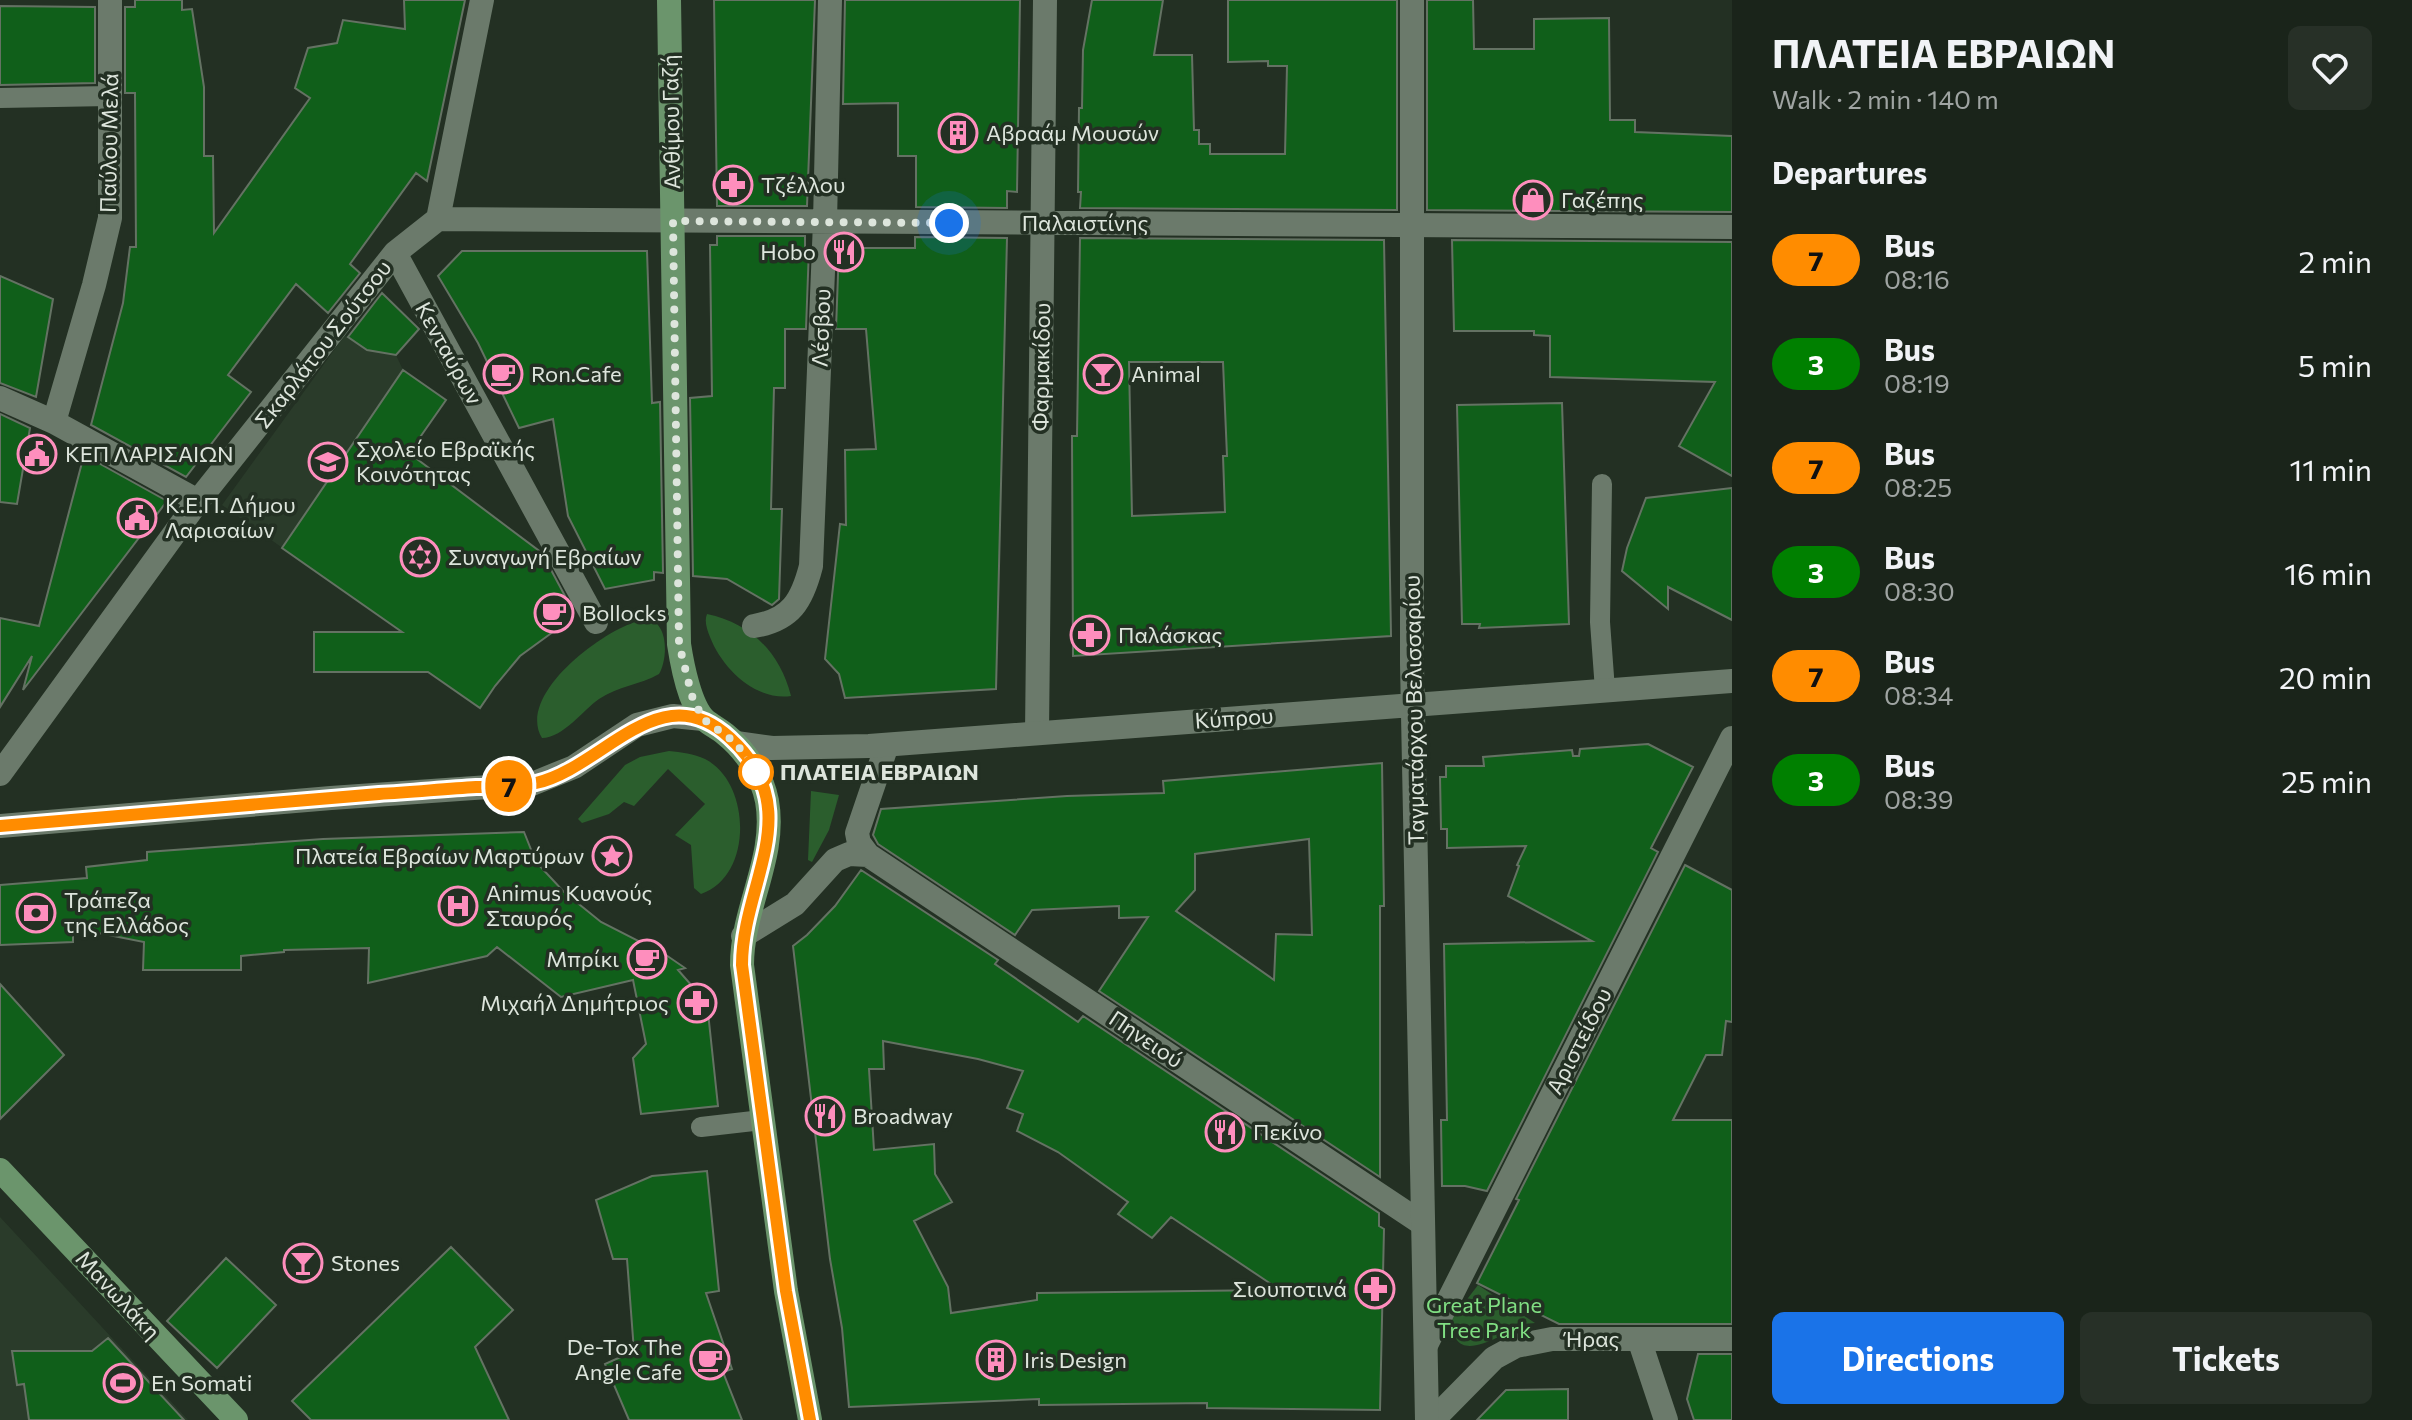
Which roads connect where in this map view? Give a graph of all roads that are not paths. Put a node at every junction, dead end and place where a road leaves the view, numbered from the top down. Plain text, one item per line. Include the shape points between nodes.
1 (110, 0) edge
2 (482, 0) edge
3 (669, 0) edge
4 (830, 0) edge
5 (1045, 0) edge
6 (1412, 0) edge
7 (110, 96) junction
8 (0, 98) edge
9 (438, 219) junction
10 (673, 221) junction
11 (825, 222) junction
12 (1042, 223) junction
13 (1412, 225) junction
14 (1732, 227) edge
15 (395, 253) junction
16 (0, 398) edge
17 (54, 422) junction
18 (1602, 484) dead end
19 (198, 501) junction
20 (596, 622) dead end
21 (754, 626) dead end
22 (1732, 681) edge
23 (1605, 690) junction
24 (1412, 705) junction
25 (703, 719) junction
26 (1037, 733) junction
27 (1732, 738) edge
28 (736, 743) junction
29 (887, 745) junction
30 (0, 774) edge
31 (0, 826) edge
32 (868, 855) junction
33 (743, 936) junction
34 (762, 1120) junction
35 (701, 1127) dead end
36 (0, 1170) edge
37 (1423, 1224) junction
38 (1639, 1339) junction
39 (1732, 1339) edge
40 (1426, 1345) junction
41 (236, 1420) edge
42 (810, 1420) edge
43 (1427, 1420) edge
44 (1433, 1420) edge
45 (1666, 1420) edge

1 - 7 street, Παύλου Μελά
2 - 9 street
3 - 10 main road, Ανθίμου Γαζή
4 - 11 street, Λέσβου
5 - 12 street, Φαρμακίδου
6 - 13 street, Ταγματάρχου Βελισσαρίου
7 - 8 lane
7 - 17 street, Παύλου Μελά via 110,218
9 - 10 street, Παλαιστίνης
9 - 15 street, Σκαρλάτου Σούτσου
10 - 11 street, Παλαιστίνης
10 - 25 main road, Ανθίμου Γαζή via 679,644
11 - 12 street, Παλαιστίνης
11 - 21 street, Λέσβου via 811,566 793,608 775,622
12 - 13 street, Παλαιστίνης
12 - 26 street, Φαρμακίδου
13 - 14 street, Παλαιστίνης
13 - 24 street, Ταγματάρχου Βελισσαρίου
15 - 19 street, Σκαρλάτου Σούτσου
15 - 20 street, Κενταύρων
16 - 17 street
17 - 19 street
18 - 23 lane via 1600,622
19 - 30 street, Σκαρλάτου Σούτσου
22 - 23 street, Κύπρου
23 - 24 street, Κύπρου
24 - 26 street, Κύπρου
24 - 37 street, Ταγματάρχου Βελισσαρίου
25 - 28 main road
25 - 31 street via 673,716 637,725 574,767 524,785
26 - 29 street, Κύπρου
27 - 40 street, Αριστείδου
28 - 29 street, Κύπρου via 810,749
28 - 33 main road via 764,790 769,830
29 - 32 street via 857,833
32 - 33 street via 835,860 795,904
32 - 37 street, Πηνειού
33 - 34 main road
34 - 35 lane
34 - 42 main road
36 - 41 main road, Μανωλάκη
37 - 40 street, Ταγματάρχου Βελισσαρίου
38 - 39 street, Ήρας
38 - 44 street, Ήρας via 1552,1339 1516,1346 1494,1358
38 - 45 street
40 - 43 street, Ταγματάρχου Βελισσαρίου

